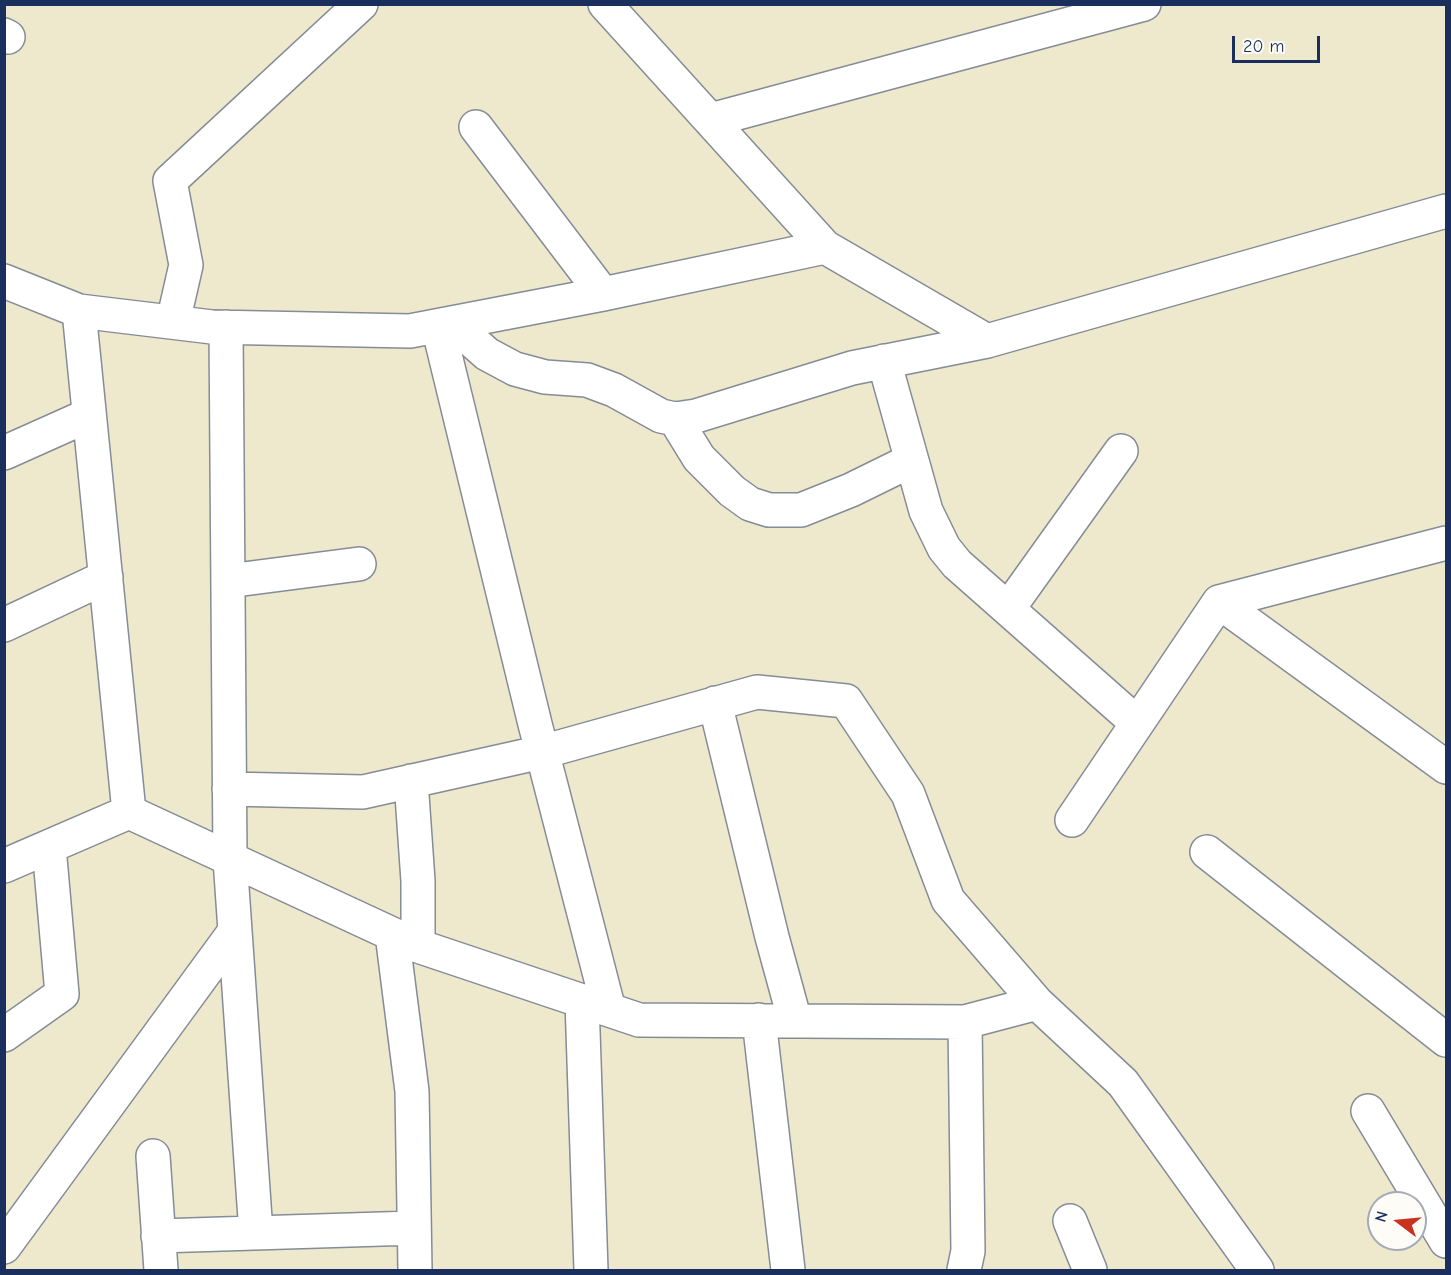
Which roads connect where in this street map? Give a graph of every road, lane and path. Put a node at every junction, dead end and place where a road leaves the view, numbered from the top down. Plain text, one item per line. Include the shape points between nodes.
1 (361, 4) edge
2 (605, 4) edge
3 (1144, 4) edge
4 (711, 120) junction
5 (476, 127) dead end
6 (1446, 211) edge
7 (825, 247) junction
8 (4, 281) edge
9 (603, 294) junction
10 (79, 311) junction
11 (173, 322) junction
12 (445, 324) junction
13 (226, 327) junction
14 (987, 341) junction
15 (884, 361) junction
16 (89, 415) junction
17 (675, 419) junction
18 (1121, 451) dead end
19 (4, 453) edge
20 (910, 461) junction
21 (1446, 543) edge
22 (359, 564) dead end
23 (106, 577) junction
24 (228, 581) junction
25 (1219, 602) junction
26 (1008, 609) junction
27 (4, 625) edge
28 (715, 703) junction
29 (1137, 723) junction
30 (542, 752) junction
31 (1446, 767) edge
32 (411, 781) junction
33 (229, 789) junction
34 (129, 812) junction
35 (1072, 820) dead end
36 (49, 847) junction
37 (1207, 852) dead end
38 (230, 859) junction
39 (4, 866) edge
40 (235, 932) junction
41 (405, 940) junction
42 (1037, 1003) junction
43 (596, 1005) junction
44 (759, 1020) junction
45 (795, 1021) junction
46 (965, 1022) junction
47 (4, 1035) edge
48 (1446, 1040) edge
49 (1368, 1111) dead end
50 (153, 1156) dead end
51 (1071, 1221) dead end
52 (414, 1228) junction
53 (256, 1233) junction
54 (158, 1236) junction
55 (1446, 1241) edge
56 (4, 1246) edge
57 (1246, 1268) edge
58 (161, 1270) edge
59 (416, 1270) edge
60 (591, 1270) edge
61 (788, 1270) edge
62 (964, 1270) edge
63 (1090, 1270) edge

1 - 11 street via 171,181 186,265
2 - 4 street
3 - 4 street
4 - 7 street
5 - 9 street
6 - 14 street
7 - 9 street
7 - 14 street
8 - 10 street
9 - 12 street
10 - 11 street
10 - 16 street
11 - 13 street
12 - 13 street via 410,331
12 - 17 street via 515,369 544,377 587,380
12 - 30 street
13 - 24 street
14 - 15 street
15 - 17 street
15 - 20 street
16 - 19 street
16 - 23 street
17 - 20 street via 699,458 732,491 750,504 769,510 801,510
18 - 26 street
20 - 26 street via 926,511 944,548
21 - 25 street
22 - 24 street
23 - 27 street
23 - 34 street
24 - 33 street
25 - 29 street
25 - 31 street
26 - 29 street
28 - 30 street
28 - 42 street via 757,692 846,701 908,794 948,900
28 - 45 street
29 - 35 street
30 - 32 street
30 - 43 street
32 - 33 street via 363,792
32 - 41 street via 418,881
33 - 38 street
34 - 36 street
34 - 38 street
36 - 39 street
36 - 47 street via 62,994
37 - 48 street
38 - 40 street
38 - 41 street
40 - 53 street
40 - 56 street
41 - 43 street
41 - 52 street
42 - 46 street
42 - 57 street via 1123,1083
43 - 44 street via 639,1020
43 - 60 street
44 - 45 street
44 - 61 street
45 - 46 street
46 - 62 street via 968,1251
49 - 55 street
50 - 54 street
51 - 63 street
52 - 53 street
52 - 59 street
53 - 54 street
54 - 58 street

